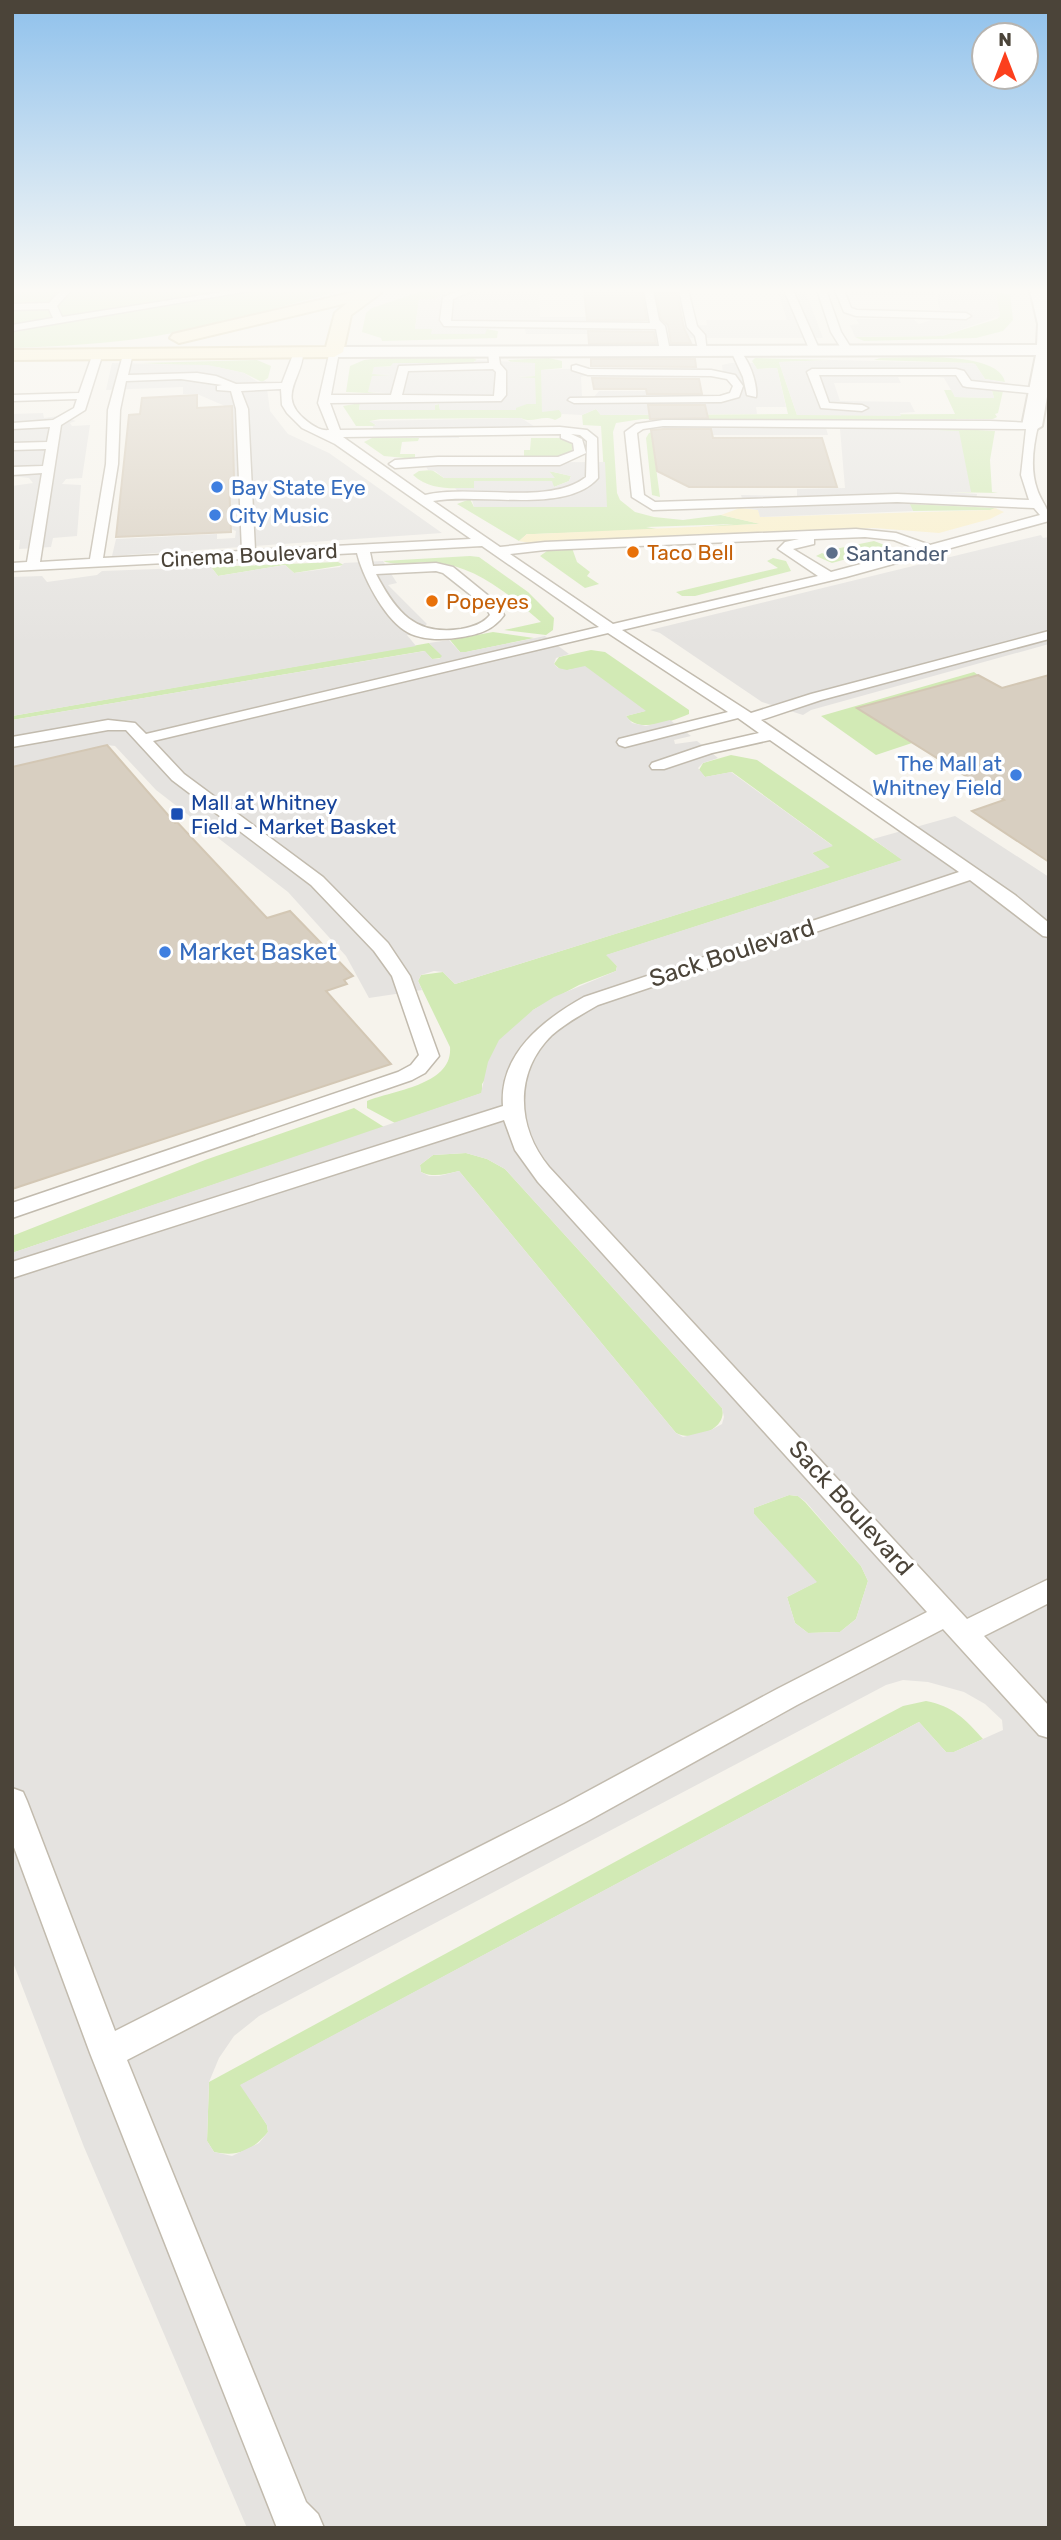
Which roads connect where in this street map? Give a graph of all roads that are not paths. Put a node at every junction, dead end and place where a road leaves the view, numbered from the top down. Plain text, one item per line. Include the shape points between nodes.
1 (78, 409) edge
2 (115, 409) edge
3 (242, 409) edge
4 (291, 409) edge
5 (326, 409) edge
6 (573, 409) edge
7 (1039, 409) edge
8 (56, 423) junction
9 (12, 426) edge
10 (1040, 428) edge
11 (583, 432) junction
12 (367, 433) junction
13 (339, 437) junction
14 (1049, 442) edge
15 (53, 445) junction
16 (12, 447) edge
17 (369, 464) junction
18 (395, 464) junction
19 (593, 467) junction
20 (49, 469) junction
21 (12, 471) edge
22 (733, 490) dead end
23 (422, 499) junction
24 (859, 499) junction
25 (1036, 504) junction
26 (1048, 516) edge
27 (856, 533) junction
28 (878, 533) junction
29 (486, 542) junction
30 (362, 548) junction
31 (928, 549) junction
32 (500, 551) junction
33 (792, 553) junction
34 (249, 554) junction
35 (96, 563) junction
36 (33, 566) junction
37 (12, 567) edge
38 (367, 570) junction
39 (829, 577) junction
40 (611, 629) junction
41 (1049, 635) edge
42 (744, 716) junction
43 (771, 735) junction
44 (143, 739) junction
45 (625, 741) dead end
46 (12, 742) edge
47 (658, 766) dead end
48 (972, 874) junction
49 (1049, 932) edge
50 (513, 1110) junction
51 (12, 1211) edge
52 (12, 1270) edge
53 (1049, 1590) edge
54 (956, 1624) junction
55 (1049, 1726) edge
56 (12, 1801) edge
57 (107, 2053) junction
58 (304, 2528) edge

1 - 8 lane via 75,415
2 - 35 lane via 112,464
3 - 34 lane
4 - 13 lane via 321,435
5 - 13 lane
6 - 11 lane via 571,422
7 - 10 street
8 - 9 lane
8 - 15 lane
10 - 14 street
10 - 24 lane via 663,423 631,432 638,497 653,506
10 - 25 lane via 1026,456 1030,493
11 - 12 lane
11 - 19 lane via 593,440
12 - 13 lane
12 - 18 lane via 566,436 578,442 580,453 560,461
13 - 17 lane
15 - 16 lane
15 - 20 lane
17 - 18 lane
17 - 23 lane
18 - 19 lane
19 - 23 lane via 590,482 569,492
20 - 21 lane
20 - 36 lane
22 - 24 lane
23 - 29 lane
24 - 25 lane
25 - 26 lane
26 - 31 lane
27 - 28 lane
27 - 32 lane
27 - 33 lane via 790,545 785,549
28 - 31 lane via 899,536
28 - 33 lane via 825,549
29 - 30 lane, Cinema Boulevard
29 - 32 lane
30 - 34 lane, Cinema Boulevard
30 - 38 lane
31 - 39 lane
32 - 40 lane
33 - 39 lane
34 - 35 lane, Cinema Boulevard
35 - 36 lane, Cinema Boulevard
36 - 37 lane, Cinema Boulevard
38 - 38 lane via 436,567 452,572 497,615 485,627 428,633 405,623
39 - 40 lane
40 - 42 lane
40 - 44 lane
41 - 42 lane
42 - 43 lane
42 - 45 lane
43 - 47 lane
43 - 48 lane
44 - 46 lane via 130,726 120,724
44 - 51 lane via 178,777 317,881 381,947 401,976 429,1056 405,1076
48 - 49 lane
48 - 50 lane, Sack Boulevard via 581,1005 552,1023 530,1047 517,1073
50 - 52 lane
50 - 54 lane, Sack Boulevard via 527,1152 546,1177
53 - 54 lane
54 - 55 lane, Sack Boulevard
54 - 57 lane via 787,1697 575,1813
56 - 57 lane
57 - 58 lane via 292,2516

